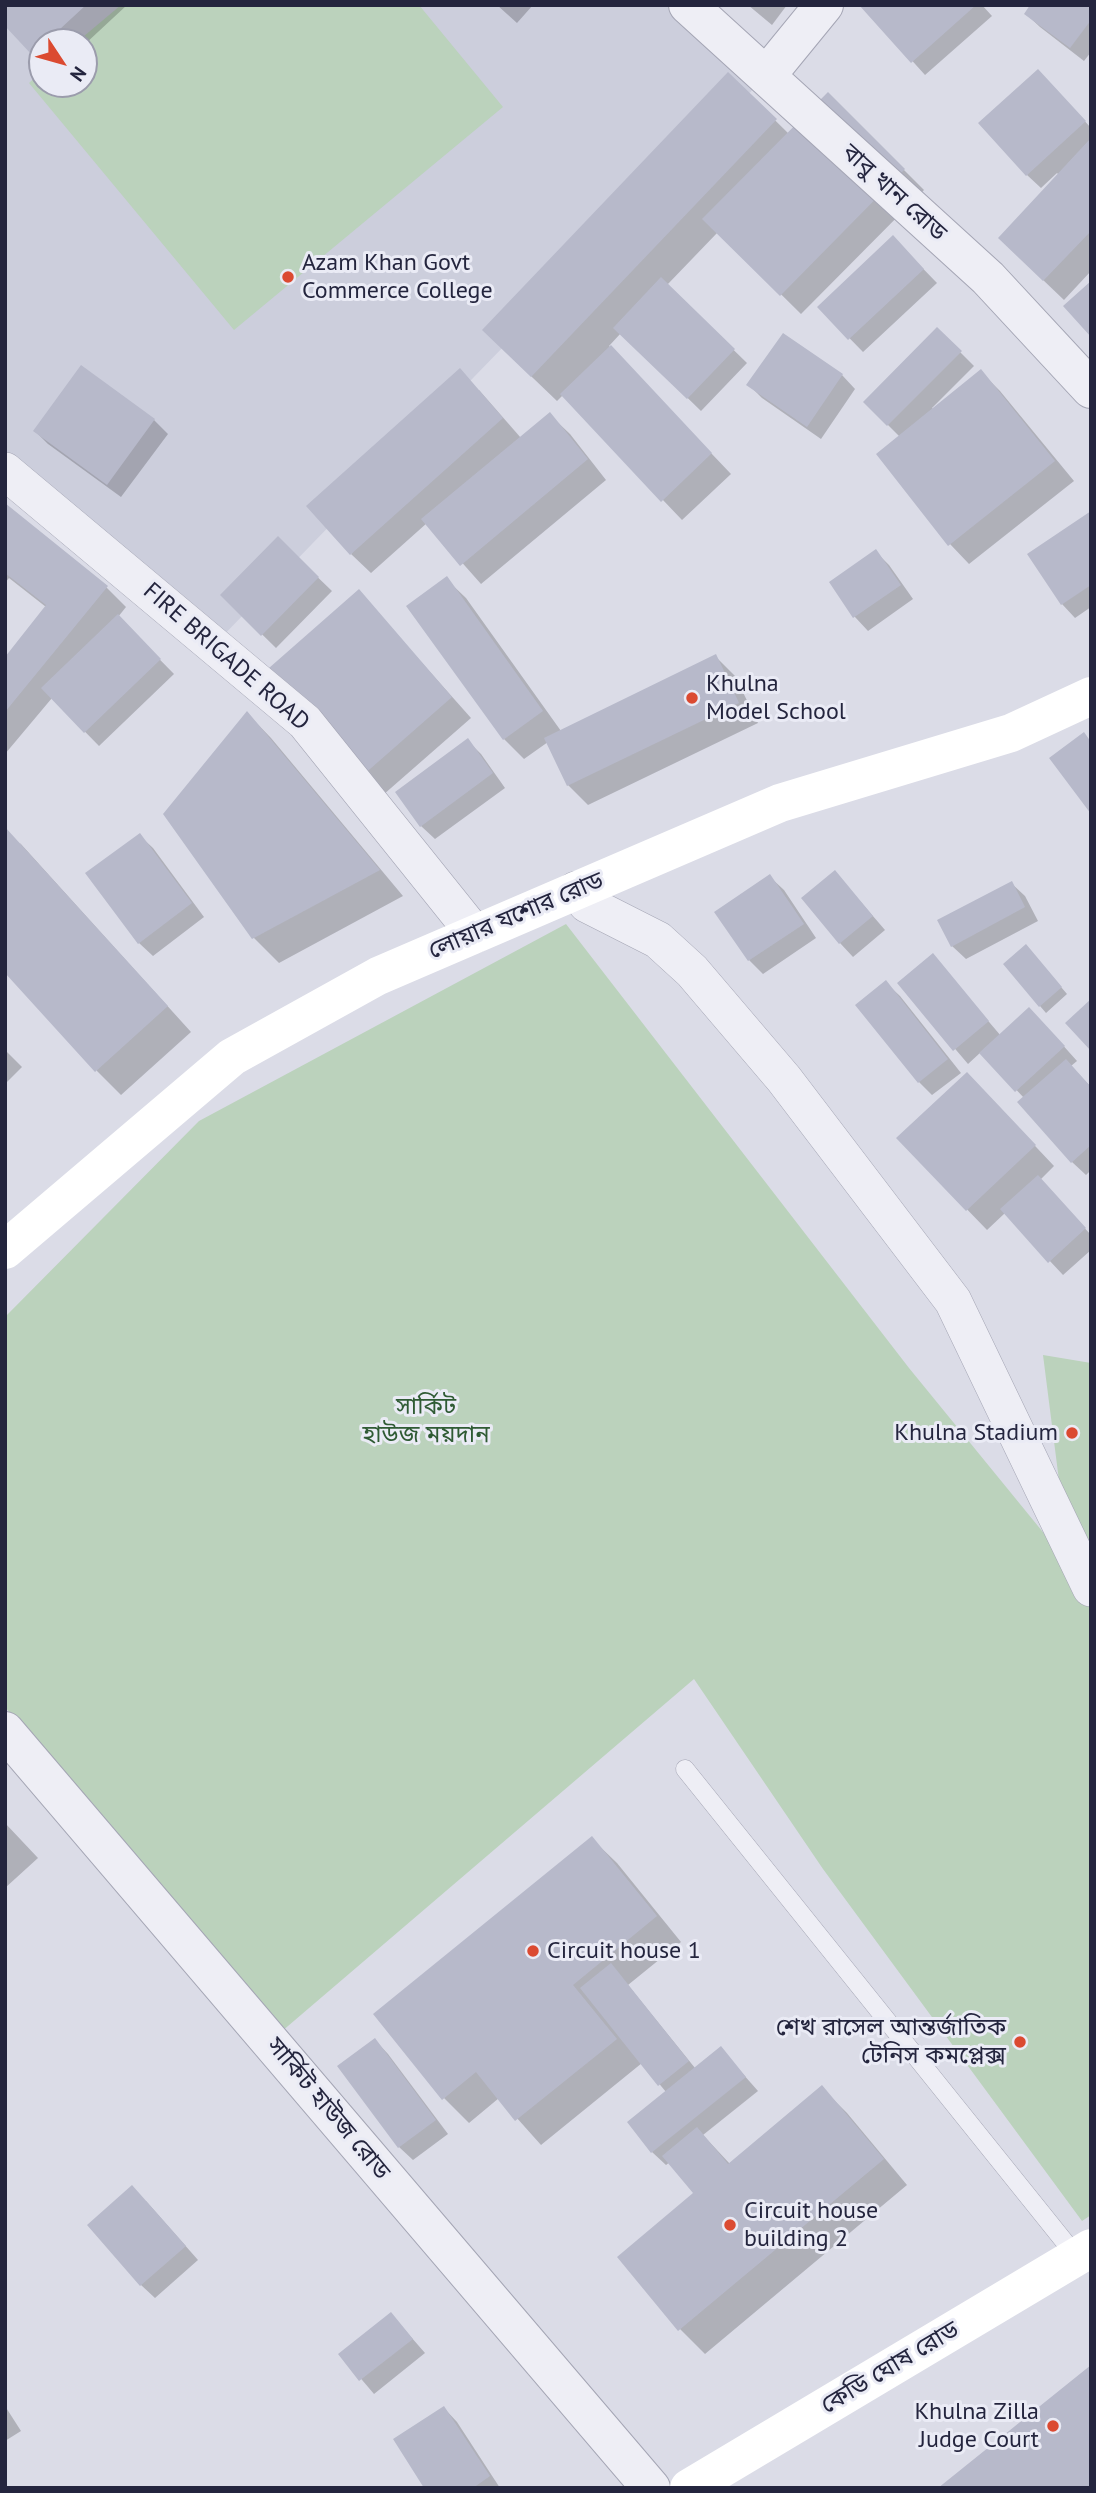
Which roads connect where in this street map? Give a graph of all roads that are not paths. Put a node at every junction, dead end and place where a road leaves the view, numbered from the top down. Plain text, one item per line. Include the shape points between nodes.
1 (688, 5) edge
2 (824, 5) edge
3 (766, 76) junction
4 (1091, 389) edge
5 (5, 471) edge
6 (1091, 696) edge
7 (576, 890) junction
8 (475, 934) junction
9 (5, 1250) edge
10 (1091, 1588) edge
11 (5, 1731) edge
12 (685, 1769) dead end
13 (1084, 2252) edge
14 (651, 2488) edge
15 (689, 2488) edge

1 - 3 street, বাবু খান রোড
2 - 3 street
3 - 4 street, বাবু খান রোড via 988,278
5 - 8 street, FIRE BRIGADE ROAD via 305,722
6 - 7 main road, লোয়ার যশোর রোড via 1011,733 780,803
7 - 8 main road, লোয়ার যশোর রোড
7 - 10 street via 587,904 658,940 692,971 784,1079 953,1301
8 - 9 main road, লোয়ার যশোর রোড via 378,976 232,1057
11 - 14 street, সার্কিট হাউজ রোড
12 - 13 lane
13 - 15 main road, কেডি ঘোষ রোড

